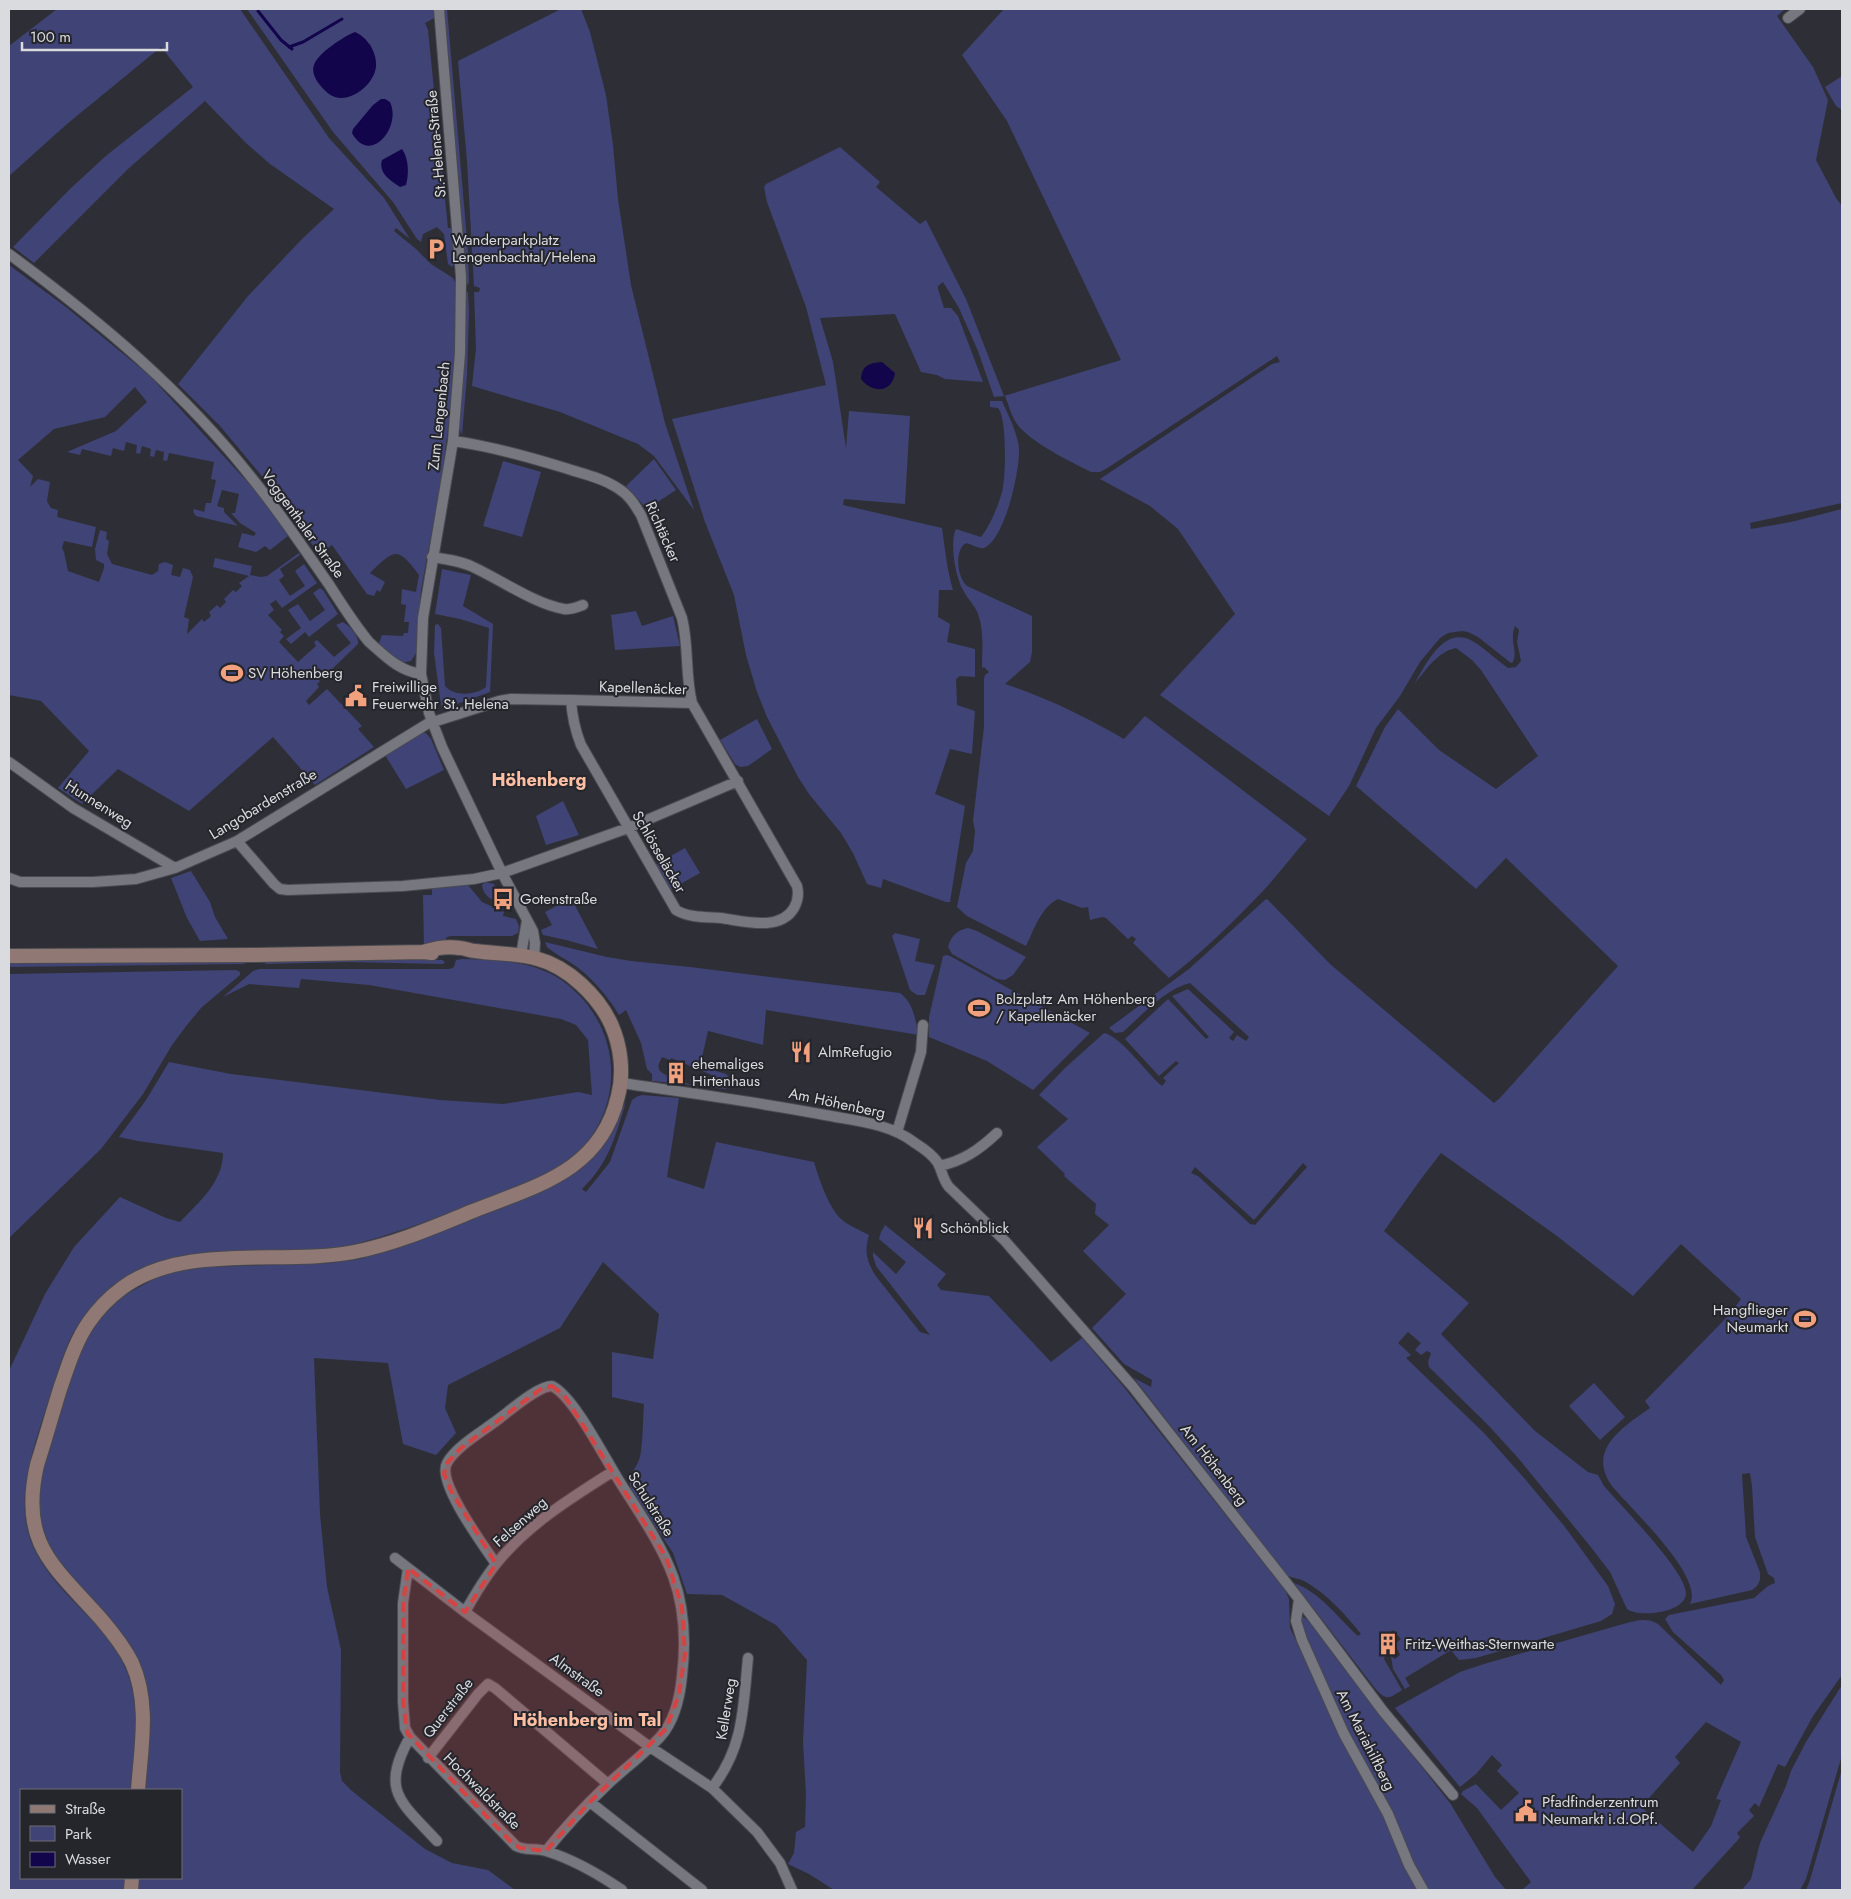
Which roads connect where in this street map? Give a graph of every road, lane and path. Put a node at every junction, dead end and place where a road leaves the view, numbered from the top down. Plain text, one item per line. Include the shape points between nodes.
1 (439, 9) edge
2 (1800, 9) edge
3 (1788, 18) dead end
4 (9, 254) edge
5 (461, 277) joint
6 (453, 441) junction
7 (432, 557) junction
8 (583, 605) dead end
9 (421, 674) junction
10 (572, 700) junction
11 (692, 703) junction
12 (432, 721) junction
13 (9, 762) edge
14 (738, 781) junction
15 (628, 828) junction
16 (237, 841) junction
17 (175, 868) junction
18 (502, 873) junction
19 (9, 878) edge
20 (9, 956) edge
21 (528, 956) junction
22 (923, 1025) dead end
23 (621, 1083) junction
24 (897, 1132) junction
25 (997, 1133) dead end
26 (939, 1166) junction
27 (612, 1472) junction
28 (395, 1558) dead end
29 (496, 1564) junction
30 (408, 1568) junction
31 (1299, 1599) junction
32 (464, 1612) junction
33 (748, 1658) dead end
34 (410, 1737) junction
35 (650, 1747) junction
36 (428, 1758) junction
37 (608, 1784) junction
38 (712, 1788) junction
39 (138, 1789) edge
40 (1453, 1795) dead end
41 (590, 1802) junction
42 (436, 1841) dead end
43 (546, 1851) junction
44 (622, 1890) edge
45 (702, 1890) edge
46 (790, 1890) edge
47 (1423, 1890) edge

1 - 5 street, St.-Helena-Straße
2 - 3 street
4 - 9 street, Voggenthaler Straße via 87,314 166,382 211,428 254,480 369,642 398,666
5 - 6 street, Zum Lengenbach via 459,387
6 - 7 street, Zum Lengenbach
6 - 11 street, Richtäcker via 497,449 592,476 613,485 629,497 641,515 686,631
7 - 8 street via 473,567 556,607 569,609
7 - 9 street, Zum Lengenbach via 423,618
9 - 12 street, Zum Lengenbach
10 - 11 street, Kapellenäcker
10 - 12 street, Kapellenäcker via 504,700
10 - 15 street, Schlösseläcker via 572,715 581,745
11 - 14 street, Kapellenäcker
12 - 16 street, Langobardenstraße
12 - 18 street, Zum Lengenbach via 458,784
13 - 17 street, Hunnenweg via 74,808
14 - 15 street
14 - 15 street, Schlösseläcker via 798,886 796,906 779,921 764,923 689,915 676,910
15 - 18 street
16 - 17 street, Langobardenstraße
16 - 18 street via 274,884 288,890 403,886
17 - 19 street, Langobardenstraße via 136,879 93,882 20,882
18 - 21 street, Zum Lengenbach via 527,920
20 - 21 main road via 424,952 455,955 473,951
21 - 23 main road via 548,962 565,973 602,1009 618,1044
22 - 24 street, Am Höhenberg via 921,1052
23 - 24 street, Am Höhenberg via 774,1105 869,1123
23 - 39 main road via 612,1116 600,1139 576,1164 549,1180 379,1247 324,1256 195,1261 164,1267 123,1288 88,1323 71,1357 45,1437 34,1481 32,1510 37,1537 49,1561 110,1629 132,1663 141,1692 143,1716
24 - 26 street, Am Höhenberg via 916,1143
25 - 26 street via 969,1156
26 - 31 street, Am Höhenberg via 948,1188 1005,1241 1133,1386
27 - 29 street, Felsenweg via 555,1509
27 - 29 street, Schulstraße via 579,1414 552,1386 535,1393 461,1448 446,1464 446,1482
27 - 35 street, Schulstraße via 666,1557 682,1607 685,1654 679,1695 666,1729
28 - 30 street, Almstraße
29 - 32 street, Felsenweg
30 - 32 street, Almstraße
30 - 34 street, Hochwaldstraße via 403,1604 403,1721
31 - 40 street, Am Höhenberg via 1383,1711
31 - 47 street, Am Mariahilfberg via 1296,1621 1302,1640 1344,1734 1388,1814
32 - 35 street, Almstraße
33 - 38 street, Kellerweg via 738,1739 726,1768
34 - 36 street, Hochwaldstraße
34 - 42 street via 397,1764 397,1796
35 - 37 street, Schulstraße
35 - 38 street, Almstraße
36 - 37 street, Querstraße via 488,1684
36 - 43 street, Hochwaldstraße via 516,1846
37 - 41 street, Schulstraße
38 - 46 street, Almstraße via 757,1832 780,1863
41 - 43 street, Schulstraße
41 - 45 street
43 - 44 street, Hochwaldstraße

